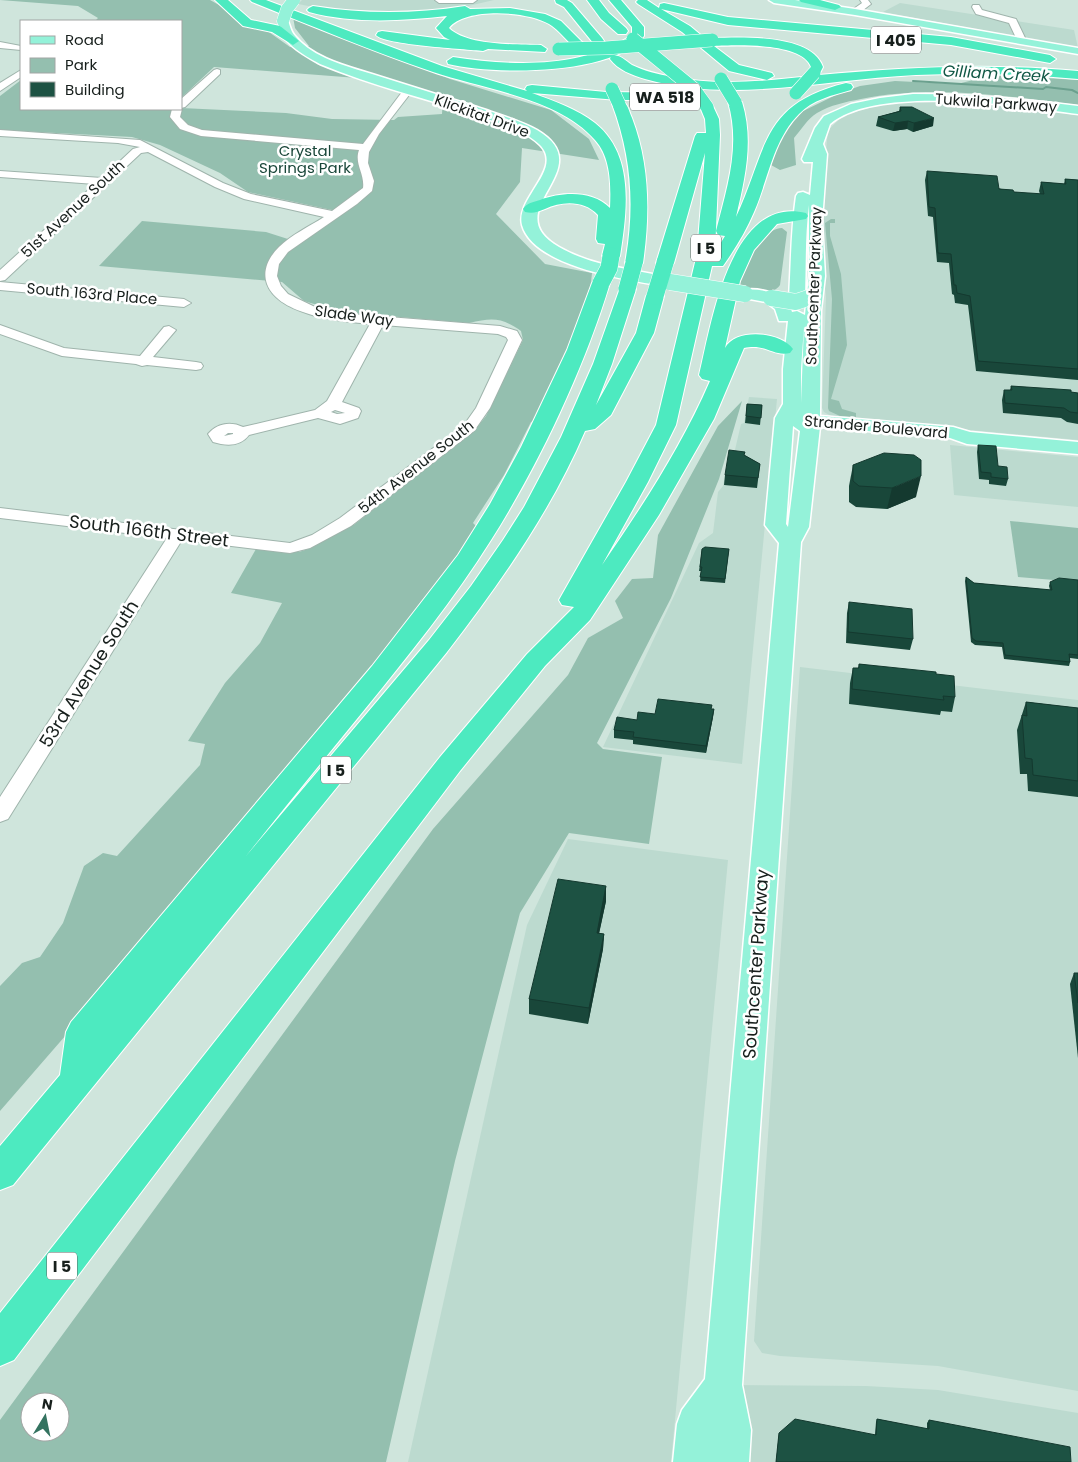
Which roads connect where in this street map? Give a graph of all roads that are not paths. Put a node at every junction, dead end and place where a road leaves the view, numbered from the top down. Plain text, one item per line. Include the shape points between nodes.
1 (221, 0) edge
2 (256, 0) edge
3 (270, 0) edge
4 (276, 0) edge
5 (294, 0) edge
6 (439, 0) edge
7 (473, 0) edge
8 (505, 0) edge
9 (560, 0) edge
10 (575, 0) edge
11 (593, 0) edge
12 (615, 0) edge
13 (774, 0) edge
14 (793, 0) edge
15 (805, 0) edge
16 (864, 0) edge
17 (643, 1) edge
18 (712, 6) dead end
19 (834, 6) junction
20 (976, 7) dead end
21 (855, 12) junction
22 (303, 18) junction
23 (284, 23) junction
24 (256, 26) junction
25 (850, 32) junction
26 (624, 35) junction
27 (293, 41) junction
28 (713, 41) junction
29 (1022, 42) junction
30 (0, 45) edge
31 (20, 48) dead end
32 (541, 49) junction
33 (1078, 51) edge
34 (593, 58) junction
35 (1078, 66) edge
36 (436, 68) junction
37 (217, 72) dead end
38 (20, 74) edge
39 (871, 75) junction
40 (1078, 76) edge
41 (0, 88) edge
42 (408, 90) junction
43 (182, 104) edge
44 (701, 105) junction
45 (854, 108) joint
46 (177, 110) edge
47 (1078, 110) edge
48 (0, 132) edge
49 (817, 144) junction
50 (365, 147) junction
51 (150, 148) junction
52 (0, 174) edge
53 (102, 181) junction
54 (540, 190) junction
55 (751, 198) junction
56 (573, 199) junction
57 (531, 209) junction
58 (333, 215) junction
59 (799, 223) junction
60 (607, 256) junction
61 (717, 262) junction
62 (0, 277) edge
63 (0, 286) edge
64 (759, 296) junction
65 (814, 296) junction
66 (184, 303) dead end
67 (801, 309) junction
68 (378, 320) junction
69 (0, 330) edge
70 (169, 330) dead end
71 (512, 334) joint
72 (783, 349) junction
73 (142, 362) junction
74 (196, 366) dead end
75 (675, 388) junction
76 (333, 404) junction
77 (320, 413) junction
78 (798, 419) junction
79 (241, 432) dead end
80 (571, 439) junction
81 (687, 448) junction
82 (1078, 448) edge
83 (779, 471) junction
84 (801, 508) junction
85 (0, 513) edge
86 (177, 535) junction
87 (790, 542) junction
88 (299, 546) joint
89 (536, 660) junction
90 (0, 814) edge
91 (76, 1084) junction
92 (0, 1173) edge
93 (0, 1346) edge
94 (722, 1385) junction
95 (693, 1462) edge
96 (729, 1462) edge

1 - 24 highway
2 - 22 highway, WA 518
3 - 32 highway via 330,22 385,36 466,46
4 - 8 highway via 332,13 389,16 454,12
5 - 23 main road, bridge via 286,9
6 - 7 street
9 - 34 highway, I 5
9 - 39 highway via 616,59 649,76 682,83 765,86
10 - 26 highway, I 5
11 - 26 highway, I 5
12 - 22 highway via 638,27 638,36 628,46 579,61 524,66 479,65 438,59
13 - 21 main road
14 - 19 main road
15 - 19 highway
16 - 21 street via 867,4
17 - 25 highway via 728,21
17 - 35 highway via 686,29 729,65 761,75 802,78 973,59
17 - 61 highway, I 5, bridge via 700,51 736,102 741,139
18 - 25 highway via 721,14 746,20
19 - 21 main road
20 - 29 street via 979,12 1013,21
21 - 29 main road
22 - 36 highway, WA 518
23 - 24 highway
23 - 27 main road, Klickitat Drive
24 - 27 highway via 276,29
25 - 35 highway via 951,41
26 - 44 highway, I 5, bridge via 694,89
27 - 42 main road, Klickitat Drive via 329,63
28 - 32 highway, I 405, bridge
28 - 35 highway, I 405 via 802,36 887,39 963,46
28 - 55 highway, bridge via 761,42 796,49 808,55 817,67 772,124
29 - 33 main road
30 - 31 street
32 - 34 highway via 462,40 448,35 442,28 450,19 468,13 526,12 559,25
34 - 80 highway, I 5, bridge via 619,104 636,154 639,235 627,289 604,360
36 - 39 highway, WA 518 via 531,89 634,97 740,93
36 - 60 highway via 546,104 573,116 601,137 610,150 617,180 617,228
37 - 43 street
38 - 41 street
39 - 40 highway, I 405 via 983,70
40 - 55 highway via 943,74 887,78 831,91 805,103 788,118 770,150
42 - 50 street
42 - 54 main road, Klickitat Drive via 512,124 538,137 549,148 553,160
44 - 75 highway, I 5 via 712,118 713,135 706,254
44 - 80 highway, I 5, bridge via 702,134 644,334 601,415
45 - 47 main road, Tukwila Parkway via 894,100 956,98
45 - 49 main road, Southcenter Parkway via 835,115 825,123
46 - 50 street via 175,117 179,123 201,133
48 - 51 street via 125,140
49 - 59 main road, Southcenter Parkway via 810,154
49 - 65 main road, Southcenter Parkway via 820,154
50 - 58 street via 362,159 369,180 368,189
51 - 53 street, 51st Avenue South via 137,151
51 - 58 street via 219,185 248,196
52 - 53 street
53 - 62 street, 51st Avenue South
54 - 56 highway via 551,196
54 - 57 main road, Klickitat Drive
55 - 61 highway
56 - 57 highway via 551,200
56 - 60 highway via 596,205 606,214
57 - 64 main road, bridge via 530,224 544,244 586,265
58 - 68 street, Slade Way via 276,258 271,266 272,280 285,298 311,311
59 - 64 main road via 790,240 783,290
59 - 67 main road, Southcenter Parkway
59 - 81 highway via 774,224 764,229 746,248 731,281
60 - 91 highway, bridge via 609,268 539,436 479,541 381,672 83,1032
61 - 75 highway, I 5
63 - 66 street, South 163rd Place
64 - 65 main road, bridge via 796,302
64 - 67 main road, bridge
64 - 72 main road via 780,304 784,310 786,330
65 - 67 main road, Southcenter Parkway
67 - 78 main road, Southcenter Parkway
67 - 78 main road, Southcenter Parkway via 794,342
68 - 71 street, Slade Way via 500,330
68 - 76 street
69 - 73 street via 62,352
70 - 73 street
71 - 88 street, 54th Avenue South via 515,340 483,408 469,428 350,518 310,543
72 - 78 main road via 780,406
72 - 81 highway via 761,341 742,342 736,346 704,419
73 - 74 street
75 - 89 highway, I 5 via 666,425
76 - 77 street
76 - 77 street via 351,409 353,415 342,420
77 - 79 street
78 - 82 main road, Strander Boulevard via 954,441 967,438
78 - 83 main road, Southcenter Parkway
78 - 84 main road, Southcenter Parkway
80 - 91 highway, I 5 via 538,503 494,573 438,646
81 - 89 highway via 648,515 581,615
83 - 84 main road via 788,475 788,485
83 - 87 main road, Southcenter Parkway via 775,525
84 - 87 main road, Southcenter Parkway via 799,527
85 - 86 street, South 166th Street
86 - 88 street, South 166th Street via 290,548
86 - 90 street, 53rd Avenue South
87 - 94 main road, Southcenter Parkway
89 - 93 highway, I 5 via 450,764
91 - 92 highway, I 5
94 - 95 main road, Southcenter Parkway via 696,1424
94 - 96 main road, Southcenter Parkway via 732,1430

